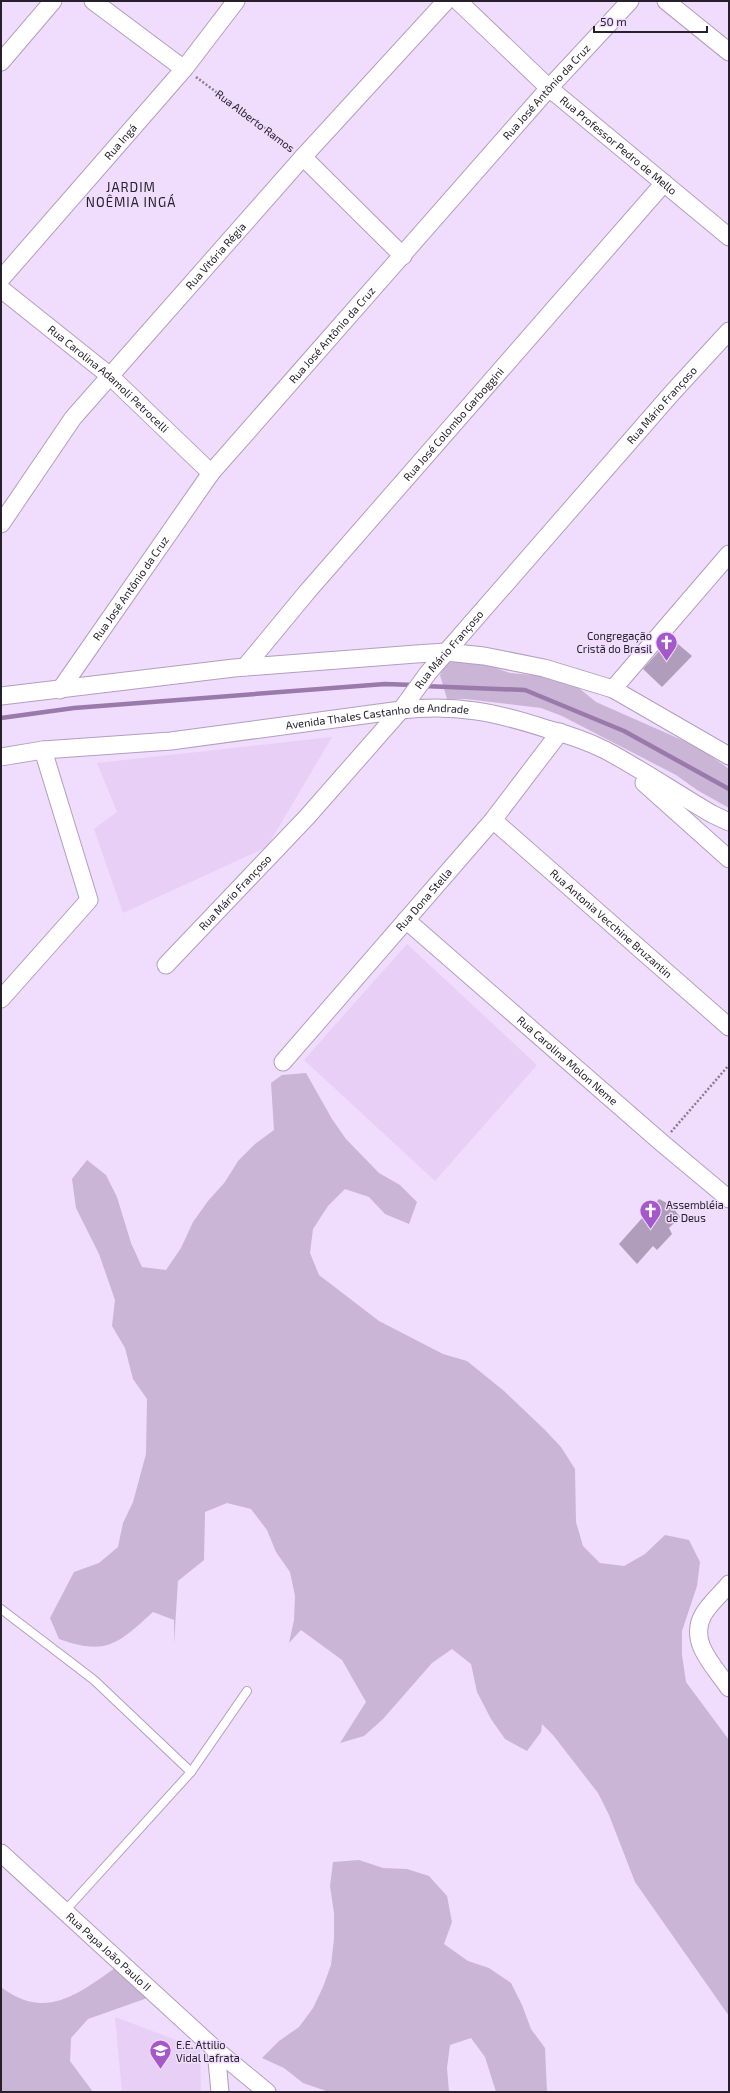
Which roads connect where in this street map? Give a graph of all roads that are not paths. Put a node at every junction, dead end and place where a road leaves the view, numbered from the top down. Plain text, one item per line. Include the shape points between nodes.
1 (53, 1) edge
2 (93, 1) edge
3 (236, 1) edge
4 (446, 1) edge
5 (458, 1) edge
6 (630, 1) edge
7 (666, 1) edge
8 (729, 52) edge
9 (1, 62) edge
10 (184, 69) junction
11 (549, 88) junction
12 (303, 157) junction
13 (664, 183) junction
14 (729, 237) edge
15 (404, 256) junction
16 (1, 279) edge
17 (1, 289) edge
18 (729, 331) edge
19 (110, 376) junction
20 (211, 473) junction
21 (1, 524) edge
22 (729, 554) edge
23 (446, 652) junction
24 (246, 667) junction
25 (613, 689) junction
26 (60, 690) junction
27 (1, 696) edge
28 (401, 710) junction
29 (560, 732) junction
30 (604, 749) junction
31 (44, 750) junction
32 (729, 756) edge
33 (3, 760) edge
34 (493, 820) junction
35 (729, 822) edge
36 (729, 859) edge
37 (406, 920) junction
38 (166, 965) dead end
39 (1, 999) edge
40 (729, 1027) edge
41 (283, 1062) dead end
42 (729, 1199) edge
43 (729, 1584) edge
44 (1, 1609) edge
45 (729, 1688) edge
46 (247, 1691) dead end
47 (191, 1772) junction
48 (1, 1853) edge
49 (65, 1911) junction
50 (216, 2050) junction
51 (220, 2092) edge
52 (267, 2092) edge

1 - 9 street
2 - 10 street
3 - 10 street, Rua Ingá
4 - 12 street, Rua Vitória Régia
5 - 11 street, Rua Professor Pedro de Mello
6 - 11 street, Rua José Antônio da Cruz
7 - 8 street
10 - 16 street, Rua Ingá
11 - 13 street, Rua Professor Pedro de Mello
11 - 15 street, Rua José Antônio da Cruz
12 - 15 street, Rua Alberto Ramos
12 - 19 street, Rua Vitória Régia
13 - 14 street, Rua Professor Pedro de Mello
13 - 24 street, Rua José Colombo Garboggini via 307,592
15 - 20 street, Rua José Antônio da Cruz
17 - 19 street, Rua Carolina Adamoli Petrocelli
18 - 23 street, Rua Mário Françoso
19 - 20 street, Rua Carolina Adamoli Petrocelli
19 - 21 street, Rua Vitória Régia via 73,418
20 - 26 street, Rua José Antônio da Cruz
22 - 25 street
23 - 24 street
23 - 25 street via 484,656 544,668
23 - 28 street, Rua Mário Françoso
24 - 26 street
25 - 32 street
26 - 27 street
28 - 29 street, Avenida Thales Castanho de Andrade via 464,709 502,714
28 - 31 street, Avenida Thales Castanho de Andrade via 170,741
28 - 38 street, Rua Mário Françoso via 307,817
29 - 30 street, Avenida Thales Castanho de Andrade
29 - 34 street, Rua Dona Stella
30 - 35 street, Avenida Thales Castanho de Andrade
30 - 36 street
31 - 33 street, Avenida Thales Castanho de Andrade
31 - 39 street via 89,900
34 - 37 street, Rua Dona Stella
34 - 40 street, Rua Antonia Vecchine Bruzantin
37 - 41 street, Rua Dona Stella
37 - 42 street, Rua Carolina Molon Neme
43 - 45 street via 704,1614 699,1625 698,1638 702,1649
44 - 47 lane via 94,1680
46 - 47 lane
47 - 49 lane
48 - 49 street, Rua Papa João Paulo II
49 - 50 street, Rua Papa João Paulo II
50 - 51 street
50 - 52 street, Rua Papa João Paulo II

